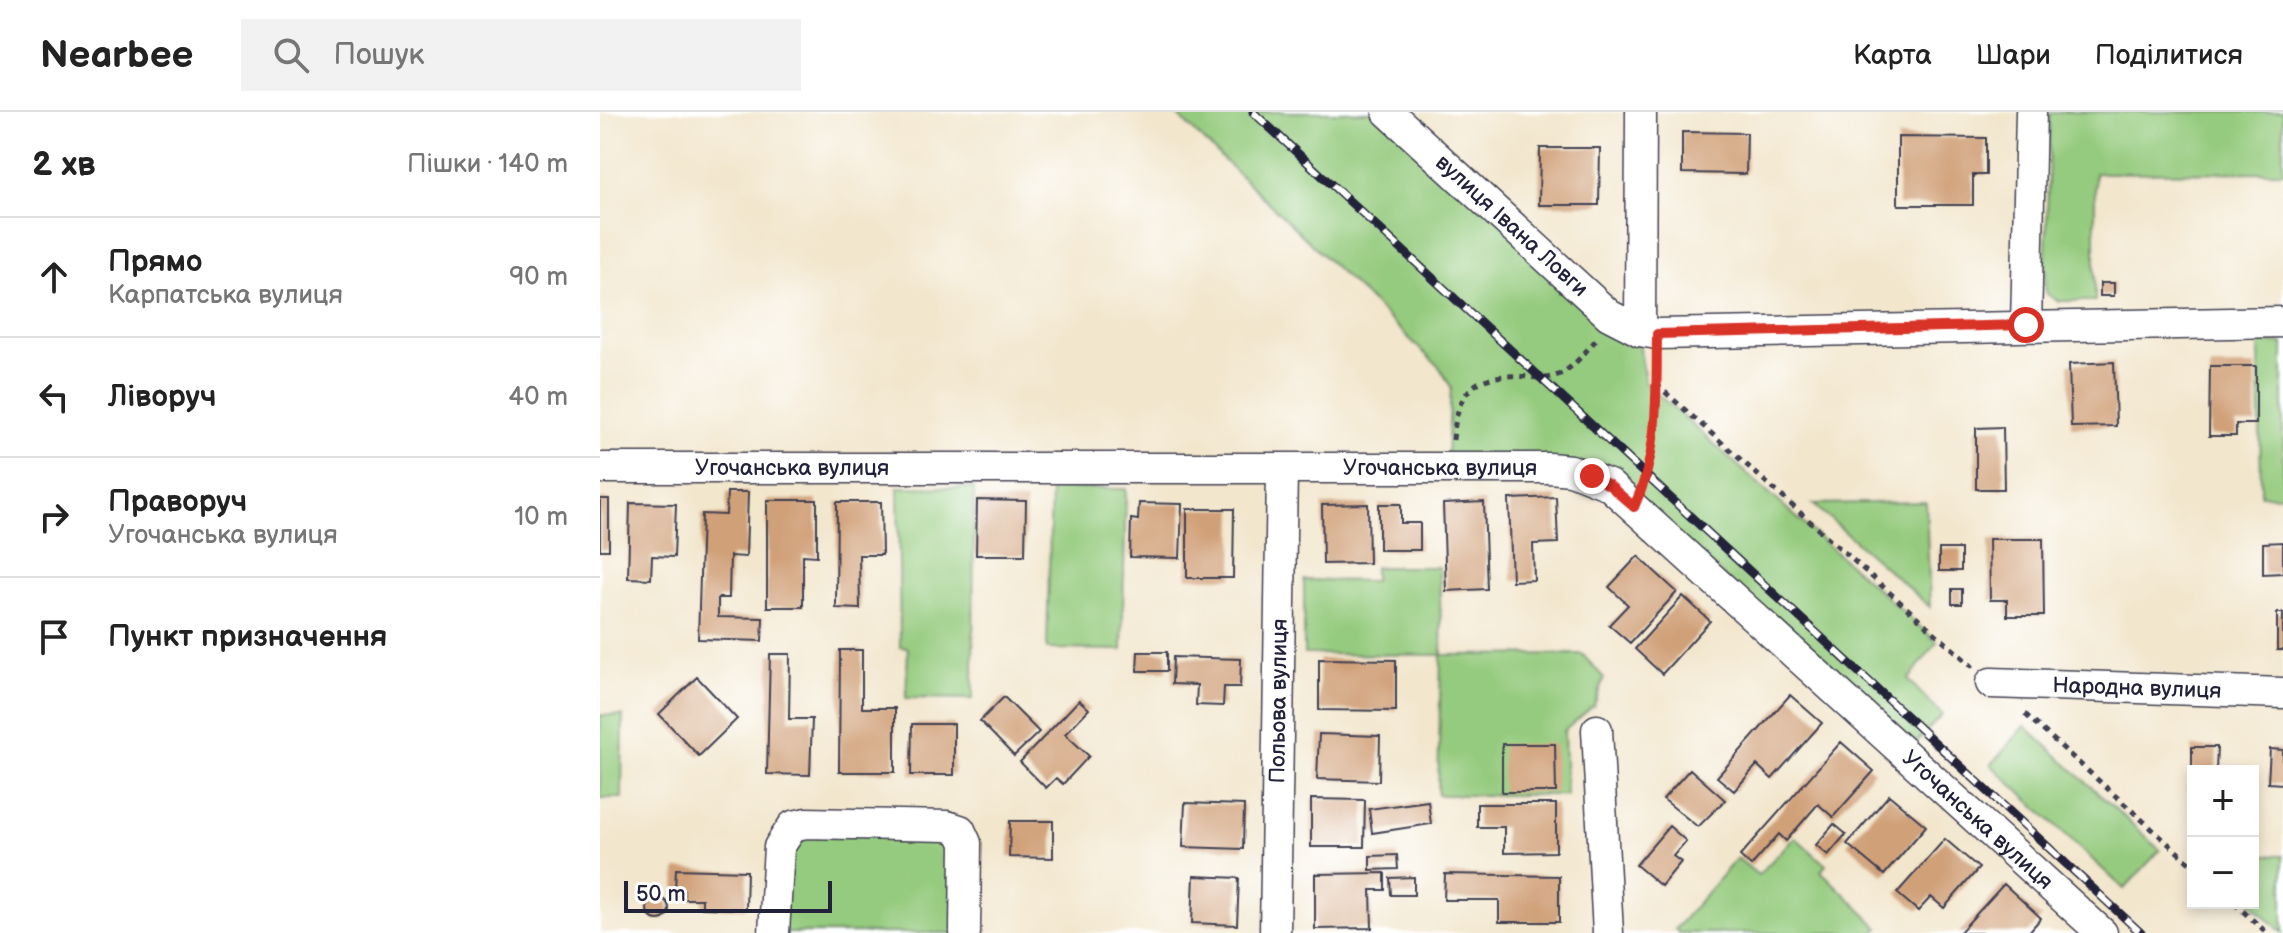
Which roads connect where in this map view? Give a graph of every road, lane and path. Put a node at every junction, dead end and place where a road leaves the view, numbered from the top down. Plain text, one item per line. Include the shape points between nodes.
1 (1388, 112) edge
2 (1641, 112) edge
3 (2031, 112) edge
4 (2283, 322) edge
5 (2026, 325) junction
6 (1637, 328) junction
7 (1656, 384) junction
8 (600, 468) edge
9 (1451, 469) junction
10 (1282, 470) junction
11 (1634, 507) junction
12 (1991, 683) junction
13 (2283, 693) edge
14 (1597, 730) dead end
15 (2187, 861) edge
16 (2241, 909) edge
17 (774, 933) edge
18 (965, 933) edge
19 (1275, 933) edge
20 (1608, 933) edge
21 (2102, 933) edge
22 (2267, 933) edge

1 - 6 street, вулиця Івана Ловги
2 - 6 street
3 - 5 street
4 - 5 street
5 - 6 street
6 - 7 path
6 - 9 path via 1564,373 1499,376 1469,389 1455,418
7 - 11 path via 1653,453
7 - 12 path
8 - 10 street, Угочанська вулиця
9 - 10 street, Угочанська вулиця
9 - 11 street, Угочанська вулиця via 1571,470 1609,485
10 - 19 street, Польова вулиця
11 - 21 street, Угочанська вулиця
12 - 13 street, Народна вулиця
12 - 15 path
14 - 20 street
16 - 22 path
17 - 18 street via 779,847 793,826 806,823 960,830 966,843

